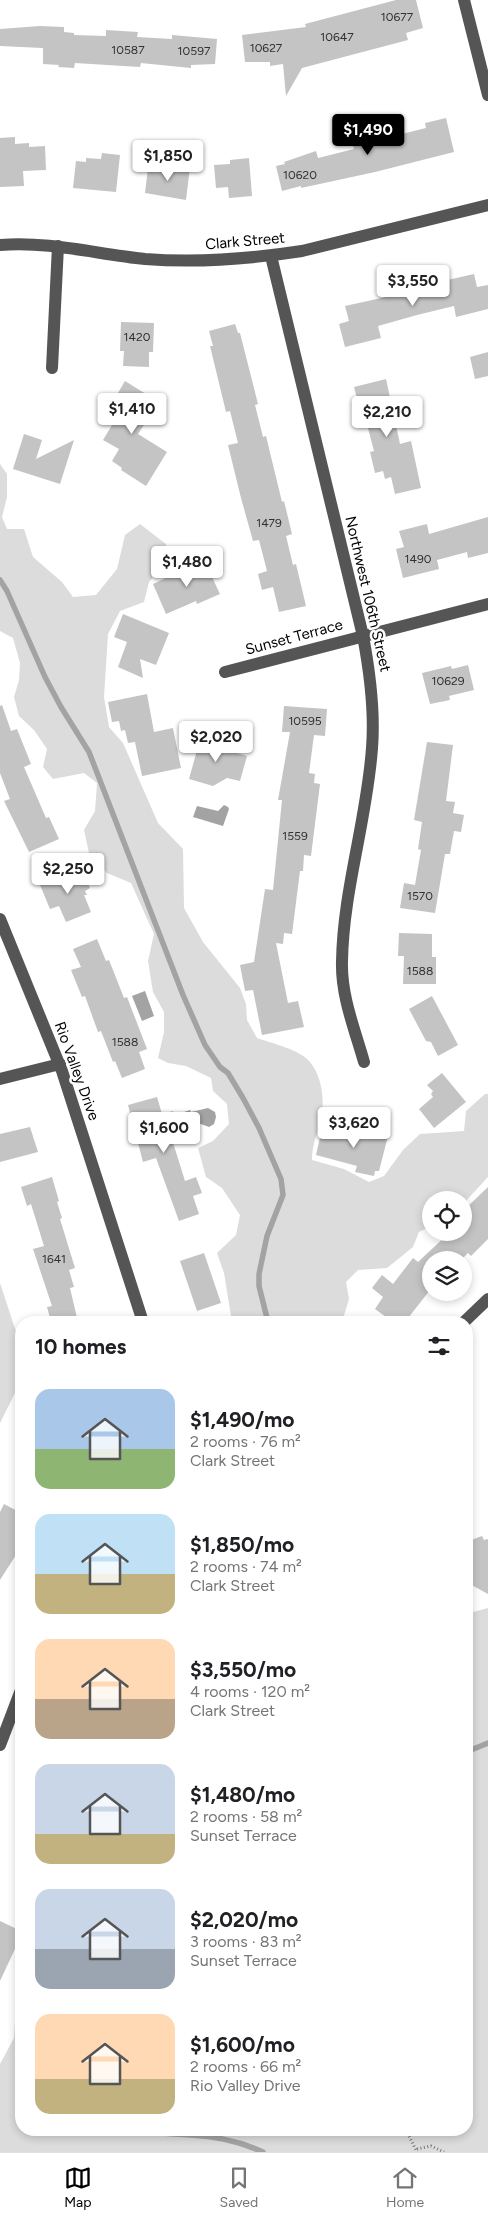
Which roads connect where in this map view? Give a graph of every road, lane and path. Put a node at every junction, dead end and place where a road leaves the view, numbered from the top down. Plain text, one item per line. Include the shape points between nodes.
1 (464, 0) edge
2 (488, 95) edge
3 (488, 205) edge
4 (0, 245) edge
5 (58, 246) junction
6 (270, 256) junction
7 (52, 368) dead end
8 (488, 604) edge
9 (363, 636) junction
10 (225, 672) dead end
11 (0, 919) edge
12 (364, 1062) dead end
13 (60, 1064) junction
14 (0, 1079) edge
15 (488, 1299) edge
16 (141, 1316) edge
17 (470, 1316) edge
18 (15, 1706) edge
19 (0, 1745) edge
20 (409, 2136) edge
21 (417, 2151) edge
22 (444, 2152) edge

1 - 2 street
3 - 6 street, Clark Street via 302,252
4 - 5 street, Clark Street
5 - 6 street, Clark Street via 196,262
5 - 7 street
6 - 9 street, Northwest 106th Street
8 - 9 street, Sunset Terrace
9 - 10 street, Sunset Terrace
9 - 12 street, Northwest 106th Street via 371,676 372,749 345,924 342,964 347,1003
11 - 13 street, Rio Valley Drive
13 - 14 street
13 - 16 street, Rio Valley Drive
15 - 17 street
18 - 19 street
20 - 21 path
21 - 22 path via 431,2146

